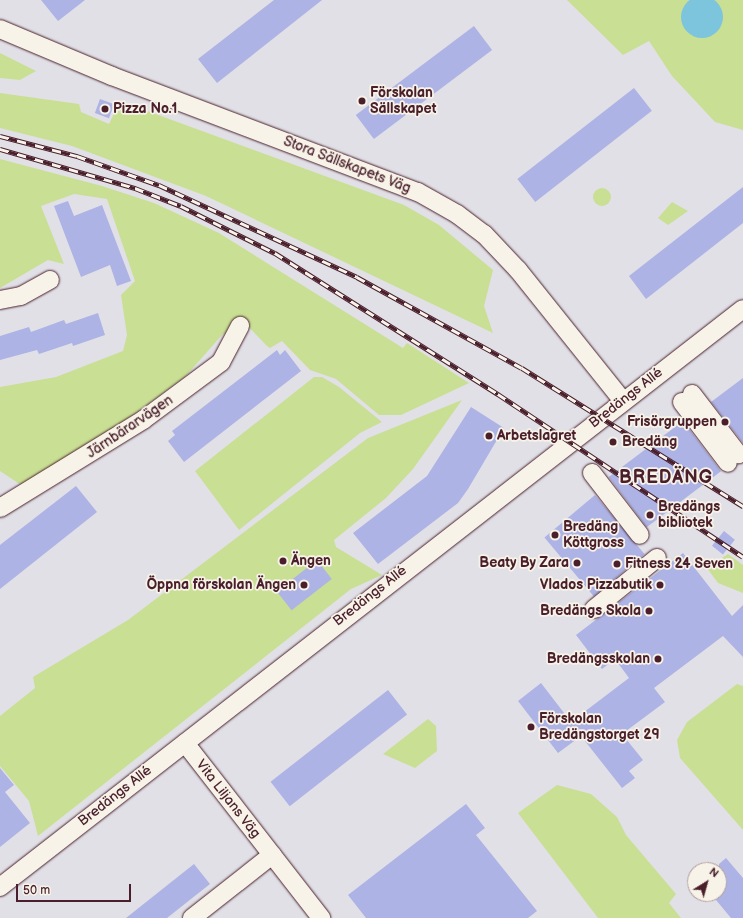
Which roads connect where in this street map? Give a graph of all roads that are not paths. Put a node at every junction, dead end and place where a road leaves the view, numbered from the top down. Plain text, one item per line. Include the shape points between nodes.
1 (0, 29) edge
2 (50, 280) dead end
3 (0, 300) edge
4 (743, 309) edge
5 (240, 326) dead end
6 (687, 398) dead end
7 (623, 401) junction
8 (733, 458) dead end
9 (592, 473) dead end
10 (0, 508) edge
11 (640, 536) dead end
12 (657, 558) dead end
13 (594, 610) dead end
14 (184, 743) junction
15 (272, 855) junction
16 (0, 887) edge
17 (192, 918) edge
18 (321, 918) edge

1 - 7 street, Stora Sällskapets Väg via 112,76 418,192 457,214 484,234 518,270
2 - 3 street via 21,296
4 - 7 street, Bredängs Allé
5 - 10 street, Järnbärarvägen via 221,362 143,420
6 - 8 street
7 - 14 street, Bredängs Allé
9 - 11 street
12 - 13 street
14 - 15 street, Vita Liljans Väg
14 - 16 street, Bredängs Allé
15 - 17 street
15 - 18 street, Vita Liljans Väg

